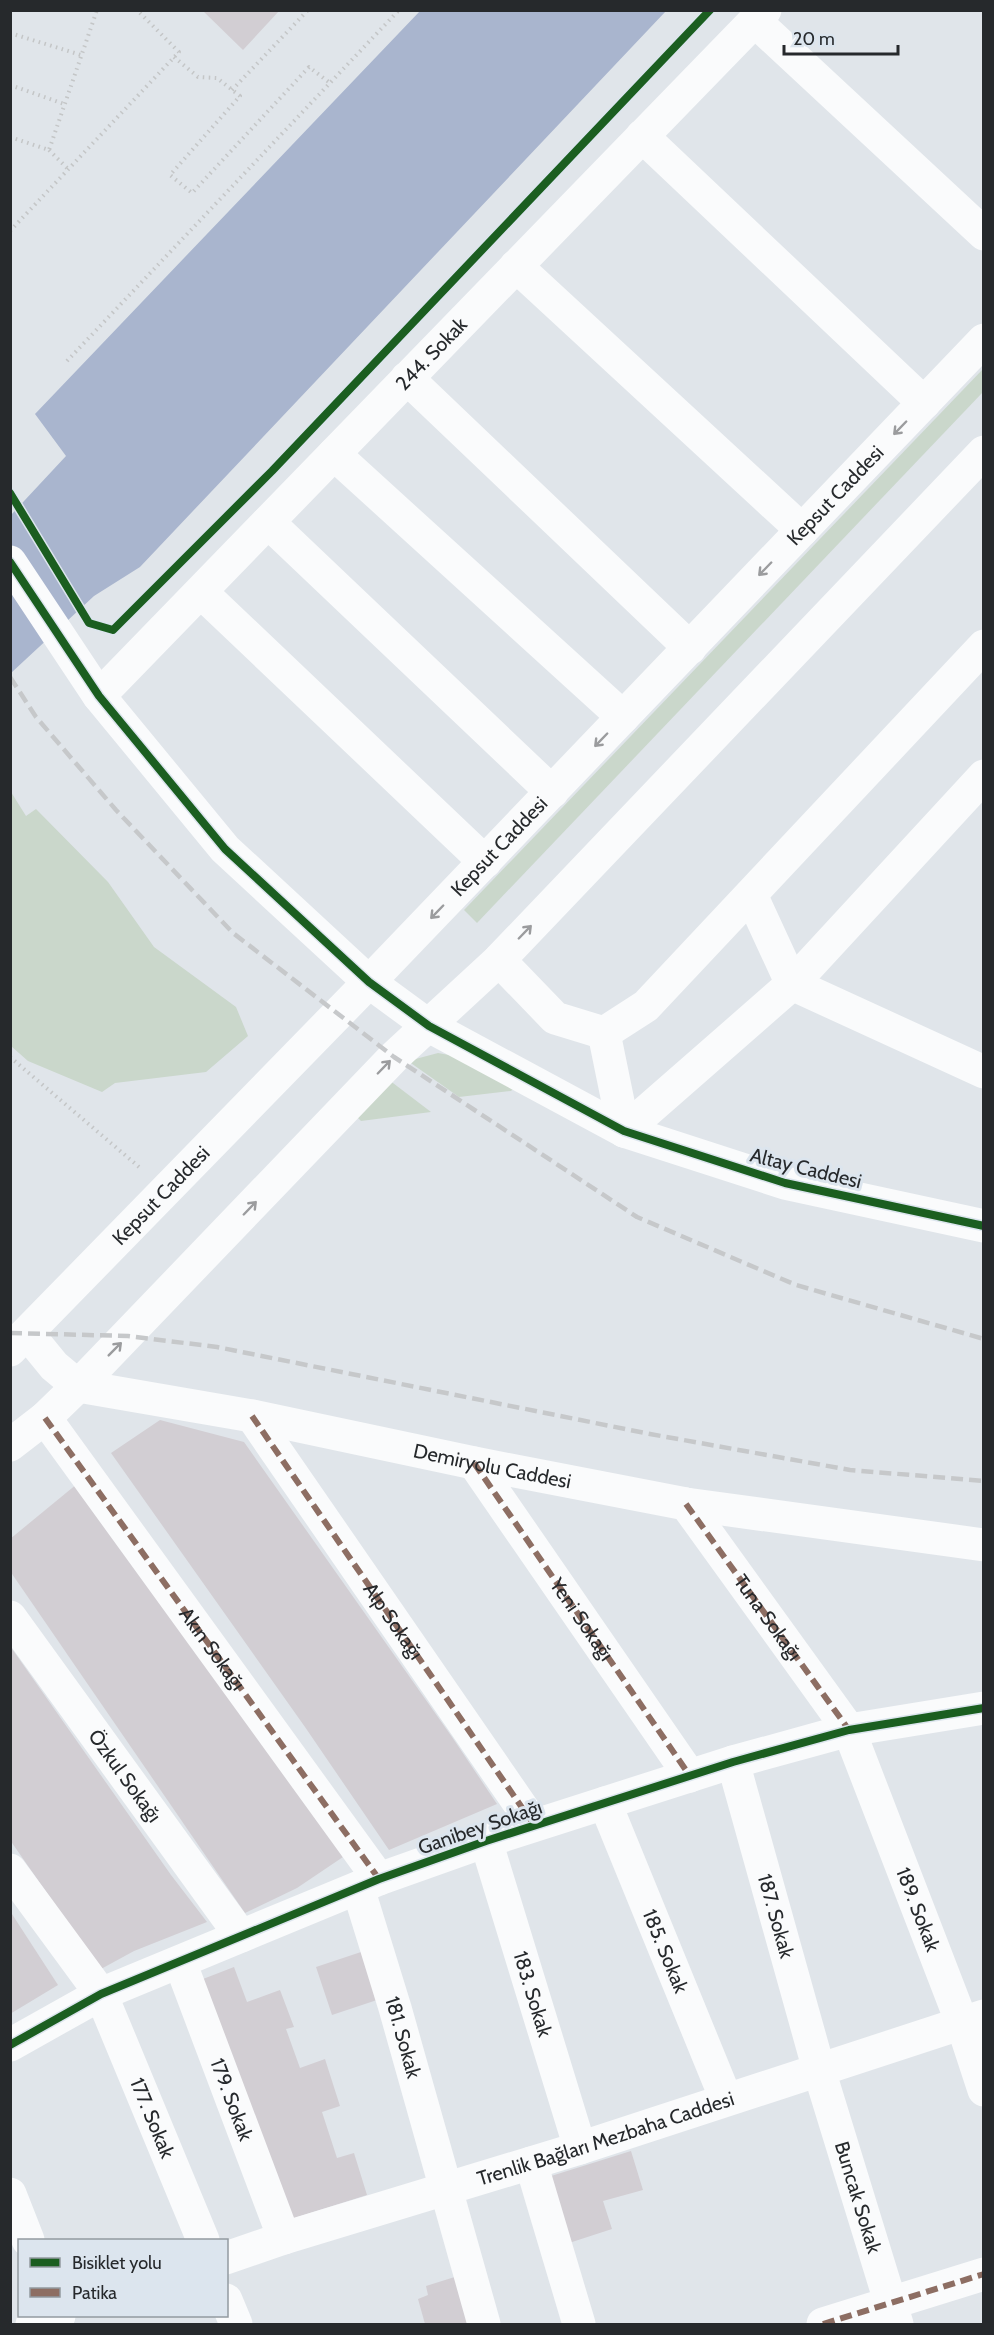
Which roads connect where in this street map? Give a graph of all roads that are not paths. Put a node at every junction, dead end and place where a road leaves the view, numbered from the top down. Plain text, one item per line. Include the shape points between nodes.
1 (760, 16) edge
2 (642, 136) junction
3 (984, 234) edge
4 (516, 266) junction
5 (984, 340) edge
6 (407, 378) junction
7 (924, 403) junction
8 (984, 452) edge
9 (334, 454) junction
10 (268, 522) junction
11 (802, 530) junction
12 (10, 562) edge
13 (201, 592) junction
14 (984, 646) edge
15 (690, 648) junction
16 (99, 696) junction
17 (623, 717) junction
18 (984, 776) edge
19 (552, 792) junction
20 (485, 862) junction
21 (751, 895) junction
22 (499, 960) junction
23 (369, 982) junction
24 (792, 984) junction
25 (429, 1026) junction
26 (603, 1033) junction
27 (984, 1072) edge
28 (624, 1131) junction
29 (984, 1226) edge
30 (19, 1341) edge
31 (78, 1386) junction
32 (252, 1416) junction
33 (45, 1418) junction
34 (10, 1445) edge
35 (474, 1463) junction
36 (686, 1504) junction
37 (984, 1545) edge
38 (10, 1617) edge
39 (984, 1708) edge
40 (849, 1730) junction
41 (733, 1762) junction
42 (690, 1776) junction
43 (605, 1803) junction
44 (534, 1825) junction
45 (486, 1841) junction
46 (10, 1870) edge
47 (369, 1884) junction
48 (241, 1936) junction
49 (180, 1962) junction
50 (101, 1994) junction
51 (973, 2019) edge
52 (10, 2045) edge
53 (819, 2070) junction
54 (984, 2090) edge
55 (726, 2099) junction
56 (580, 2148) junction
57 (531, 2163) junction
58 (444, 2187) junction
59 (10, 2194) edge
60 (284, 2238) junction
61 (27, 2239) edge
62 (202, 2239) edge
63 (228, 2258) edge
64 (984, 2274) edge
65 (228, 2305) edge
66 (894, 2314) edge
67 (236, 2325) edge
68 (484, 2325) edge
69 (579, 2325) edge
70 (823, 2325) edge

1 - 2 street, 244. Sokak
1 - 3 street
2 - 4 street, 244. Sokak
2 - 7 street
4 - 6 street, 244. Sokak
4 - 11 street
5 - 7 street, Kepsut Caddesi
6 - 9 street, 244. Sokak
6 - 15 street
7 -> 11 street, Kepsut Caddesi
22 -> 8 street
9 - 10 street, 244. Sokak
9 - 17 street
10 - 13 street, 244. Sokak
10 - 19 street
11 -> 15 street, Kepsut Caddesi
12 - 16 street, Altay Caddesi
13 - 16 street, 244. Sokak
13 - 20 street
14 - 21 street
15 - 17 street, Kepsut Caddesi
16 - 23 street, Altay Caddesi via 225,849
17 -> 19 street, Kepsut Caddesi
18 - 24 street
19 - 20 street, Kepsut Caddesi
20 -> 23 street, Kepsut Caddesi
21 - 24 street
21 - 26 street via 646,1006
22 - 25 street
22 - 26 street via 555,1018
23 - 25 street, Altay Caddesi
23 - 30 street, Kepsut Caddesi
24 - 27 street
24 - 28 street
25 - 28 street, Altay Caddesi
31 -> 25 street via 394,1057
26 - 28 street
28 - 29 street, Altay Caddesi via 785,1183
30 - 31 street
31 - 32 street, Demiryolu Caddesi
31 - 33 street
32 - 35 street, Demiryolu Caddesi
32 - 44 street, Alp Sokağı
33 - 34 street
33 - 47 street, Akın Sokağı
35 - 36 street, Demiryolu Caddesi
35 - 42 street, Yeni Sokağı
36 - 37 street, Demiryolu Caddesi
36 - 40 street, Tuna Sokağı
38 - 48 street, Özkul Sokağı
39 - 40 street, Ganibey Sokağı
40 - 41 street, Ganibey Sokağı
40 - 51 street, 189. Sokak
41 - 42 street, Ganibey Sokağı
41 - 53 street, 187. Sokak
42 - 43 street, Ganibey Sokağı
43 - 44 street, Ganibey Sokağı
43 - 55 street, 185. Sokak
44 - 45 street, Ganibey Sokağı
45 - 47 street, Ganibey Sokağı
45 - 56 street, 183. Sokak
46 - 50 street, 177. Sokak
47 - 48 street, Ganibey Sokağı
47 - 58 street, 181. Sokak via 395,2008
48 - 49 street, Ganibey Sokağı
49 - 50 street, Ganibey Sokağı
49 - 60 street, 179. Sokak
50 - 52 street, Ganibey Sokağı
50 - 62 street, 177. Sokak
51 - 53 street, Trenlik Bağları Mezbaha Caddesi
51 - 54 street, 189. Sokak
53 - 55 street, Trenlik Bağları Mezbaha Caddesi
53 - 66 street, Buncak Sokak
55 - 56 street, Trenlik Bağları Mezbaha Caddesi
56 - 57 street, Trenlik Bağları Mezbaha Caddesi
57 - 58 street, Trenlik Bağları Mezbaha Caddesi
57 - 69 street
58 - 60 street, Trenlik Bağları Mezbaha Caddesi
58 - 68 street, 181. Sokak
59 - 61 street
60 - 63 street, Trenlik Bağları Mezbaha Caddesi
64 - 66 street
65 - 67 street
66 - 70 street

